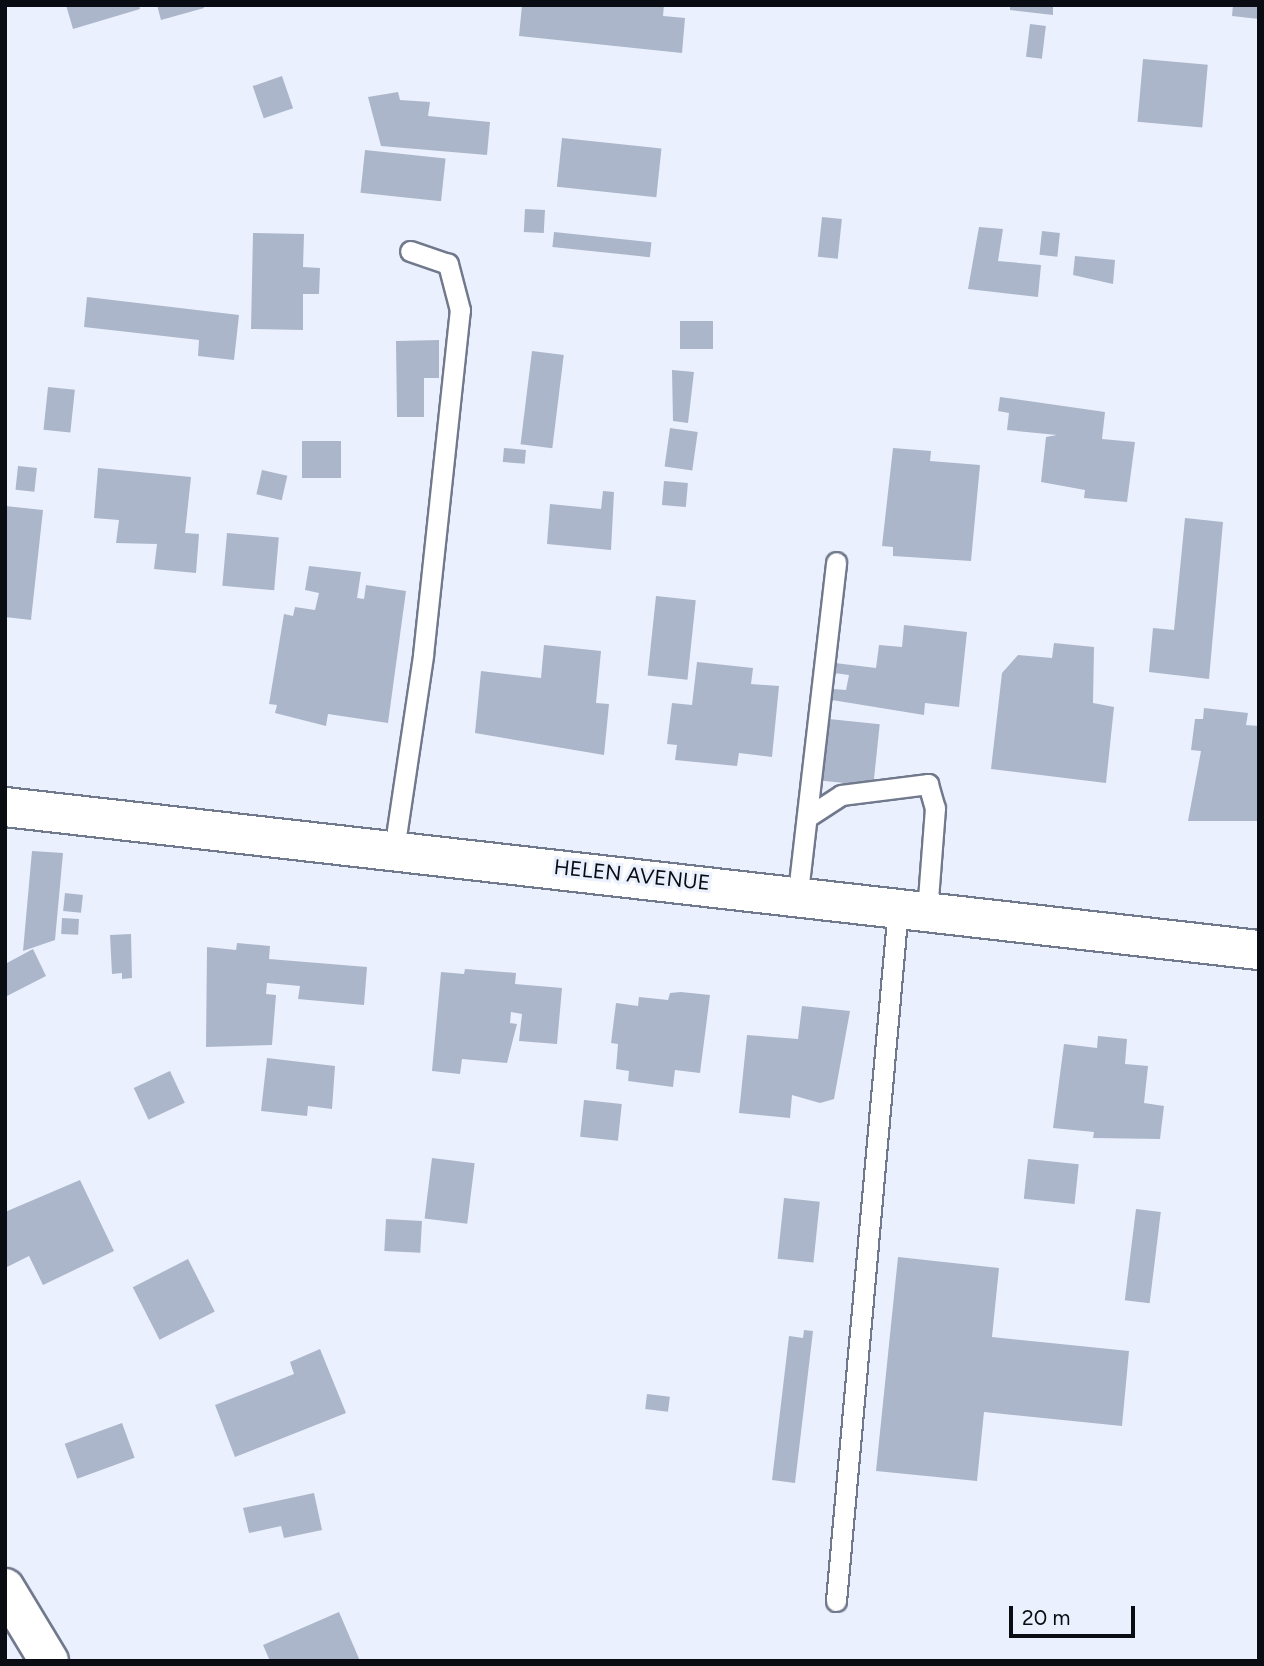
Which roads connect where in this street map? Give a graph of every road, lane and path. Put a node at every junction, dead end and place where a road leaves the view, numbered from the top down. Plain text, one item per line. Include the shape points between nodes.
1 (410, 251) dead end
2 (836, 562) dead end
3 (5, 807) edge
4 (809, 816) junction
5 (394, 850) junction
6 (798, 892) junction
7 (913, 910) junction
8 (1259, 950) edge
9 (5, 1588) edge
10 (836, 1601) dead end
11 (50, 1661) edge

1 - 5 lane via 449,264 460,310 423,656
2 - 4 lane
3 - 5 street, HELEN AVENUE
4 - 6 lane
4 - 7 lane via 841,795 928,784 935,808
5 - 6 street, HELEN AVENUE
6 - 7 street, HELEN AVENUE
7 - 8 street, HELEN AVENUE
7 - 10 lane
9 - 11 street

